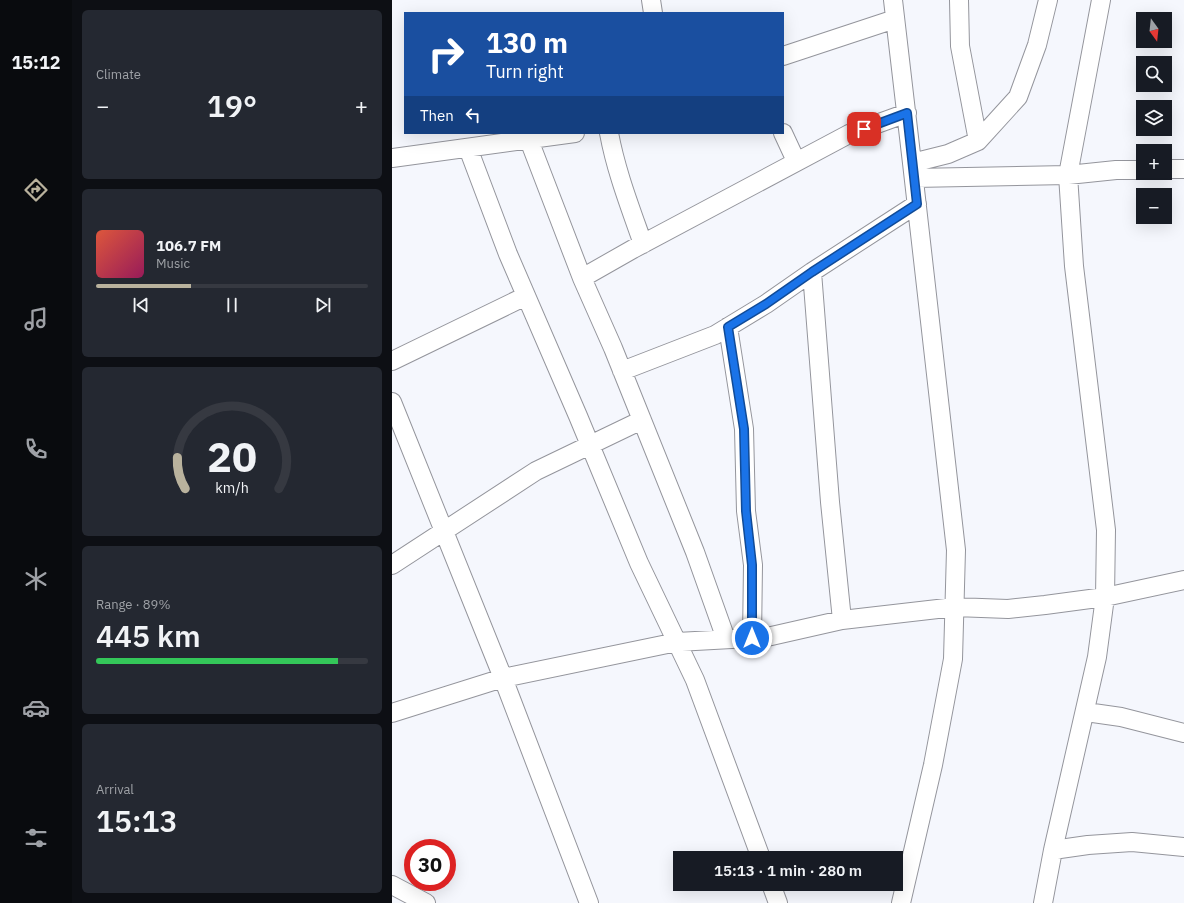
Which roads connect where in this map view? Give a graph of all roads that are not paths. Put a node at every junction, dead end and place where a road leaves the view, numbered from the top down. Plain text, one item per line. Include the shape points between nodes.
1 (651, 0) edge
2 (892, 0) edge
3 (959, 0) edge
4 (1048, 0) edge
5 (1101, 0) edge
6 (653, 12) edge
7 (895, 19) junction
8 (784, 56) edge
9 (907, 113) junction
10 (568, 134) edge
11 (609, 134) edge
12 (783, 134) edge
13 (529, 140) junction
14 (978, 141) junction
15 (468, 148) junction
16 (392, 158) edge
17 (796, 162) junction
18 (1184, 169) edge
19 (1136, 170) edge
20 (1172, 170) edge
21 (913, 171) junction
22 (1068, 175) junction
23 (917, 204) junction
24 (643, 244) junction
25 (812, 272) junction
26 (582, 278) junction
27 (526, 296) junction
28 (728, 327) junction
29 (392, 361) edge
30 (622, 372) junction
31 (392, 402) edge
32 (642, 420) junction
33 (590, 444) junction
34 (444, 530) junction
35 (392, 565) edge
36 (1184, 580) edge
37 (1105, 597) junction
38 (955, 607) junction
39 (842, 620) junction
40 (752, 638) junction
41 (726, 639) junction
42 (677, 642) junction
43 (503, 678) junction
44 (1086, 712) junction
45 (392, 713) edge
46 (1184, 734) edge
47 (1184, 847) edge
48 (1053, 850) junction
49 (758, 851) edge
50 (392, 885) edge
51 (773, 891) edge
52 (426, 903) edge
53 (589, 903) edge
54 (778, 903) edge
55 (901, 903) edge
56 (1043, 903) edge

1 - 6 street
2 - 7 street
3 - 14 street via 960,46
4 - 14 street via 1038,45 1018,97
5 - 22 street
7 - 8 street
7 - 9 street
9 - 17 street via 849,134
9 - 21 street
10 - 13 street
11 - 24 street via 612,150
12 - 17 street
13 - 15 street
13 - 26 street
14 - 21 street
15 - 16 street
15 - 27 street
17 - 24 street
18 - 20 street
19 - 22 street
21 - 22 street
21 - 23 street
22 - 37 street via 1074,266 1106,530
23 - 25 street
23 - 38 street via 956,550
24 - 26 street
25 - 28 street
25 - 39 street
26 - 30 street
27 - 29 street
27 - 33 street
28 - 30 street via 715,335
28 - 40 street via 744,429 746,511 752,565
30 - 32 street
31 - 34 street
32 - 33 street
32 - 41 street via 695,552
33 - 34 street via 536,471
33 - 42 street via 639,563
34 - 35 street
34 - 43 street
36 - 37 street
37 - 38 street via 1008,609
37 - 44 street
38 - 39 street
38 - 55 street via 953,659 933,764
39 - 40 street
40 - 41 street
41 - 42 street
42 - 43 street
42 - 49 street via 695,680
43 - 45 street
43 - 53 street
44 - 46 street via 1121,717
44 - 48 street
47 - 48 street via 1132,842
48 - 56 street
50 - 52 street
51 - 54 street

